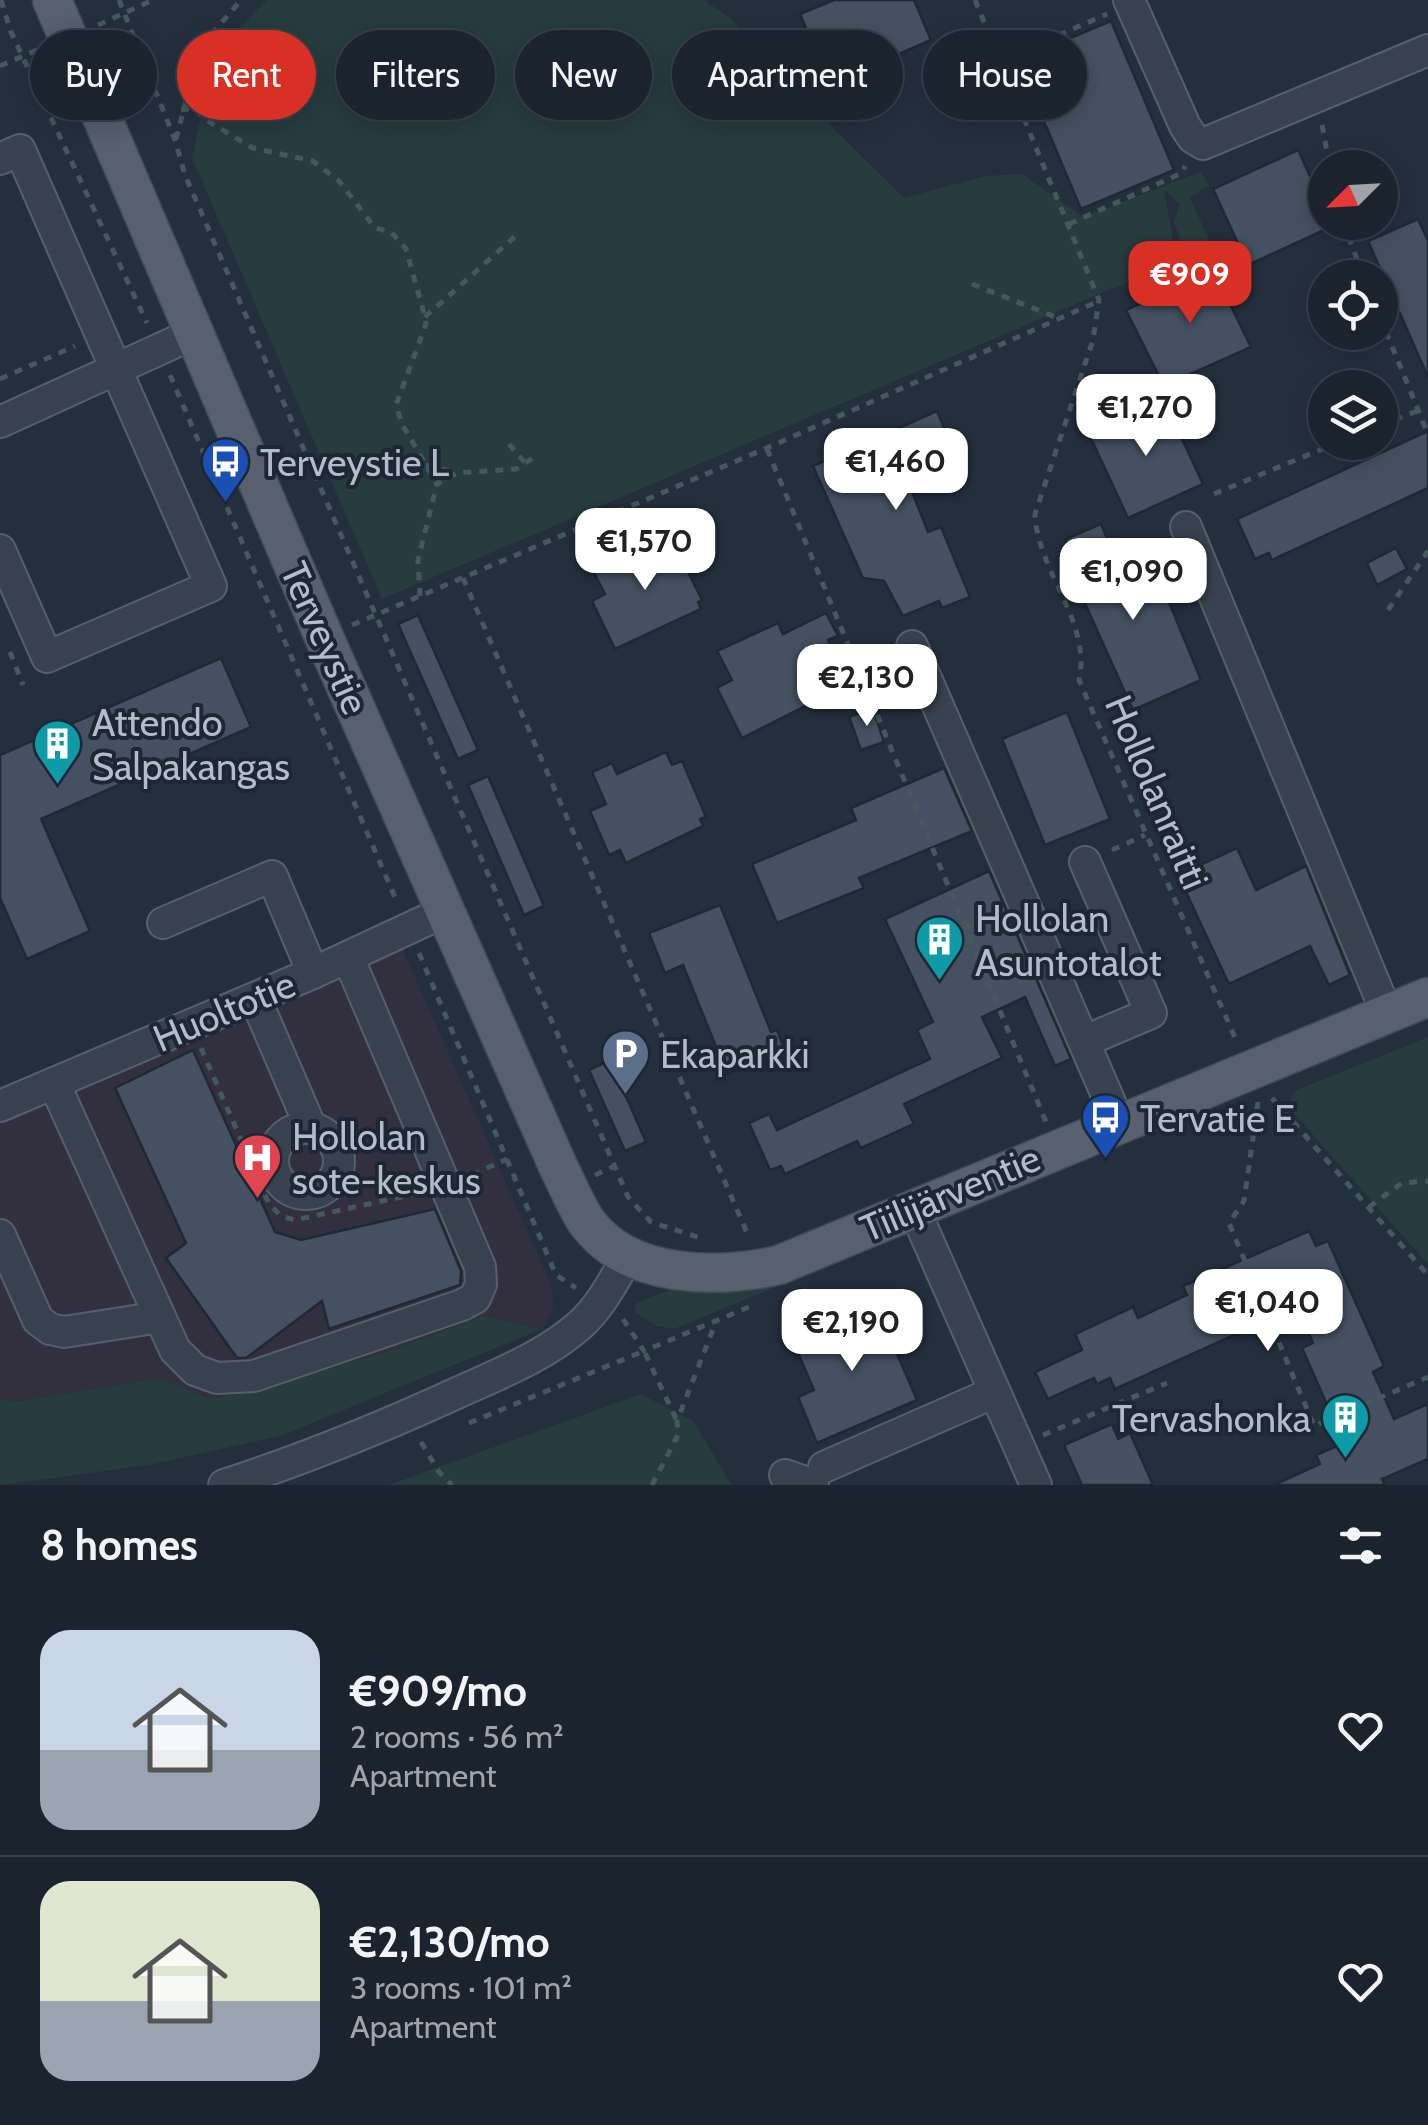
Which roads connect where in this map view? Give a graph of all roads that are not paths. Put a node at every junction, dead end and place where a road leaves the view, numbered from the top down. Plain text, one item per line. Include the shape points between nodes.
1 (52, 0) edge
2 (1121, 6) edge
3 (1428, 50) edge
4 (0, 159) edge
5 (194, 333) junction
6 (116, 371) junction
7 (0, 422) edge
8 (1186, 527) dead end
9 (0, 550) edge
10 (912, 646) dead end
11 (1085, 862) dead end
12 (446, 910) junction
13 (163, 923) dead end
14 (348, 957) junction
15 (313, 973) junction
16 (1428, 996) edge
17 (255, 998) junction
18 (1387, 1014) junction
19 (1085, 1041) junction
20 (54, 1083) junction
21 (0, 1106) edge
22 (1118, 1123) junction
23 (311, 1128) dead end
24 (914, 1209) junction
25 (0, 1236) edge
26 (628, 1256) junction
27 (160, 1318) junction
28 (995, 1392) junction
29 (807, 1476) edge
30 (224, 1485) edge
31 (1036, 1485) edge

1 - 5 main road, Terveystie
2 - 3 street via 1185,126 1203,144
4 - 6 street via 20,150
5 - 6 street
5 - 12 main road, Terveystie
6 - 7 street
6 - 9 street via 212,586 47,657
8 - 18 street
10 - 19 street
11 - 19 street via 1151,1013
12 - 14 street, Huoltotie
12 - 26 main road, Terveystie via 586,1222
13 - 15 street via 272,876
14 - 15 street, Huoltotie
14 - 27 street via 480,1267 475,1298 254,1376 217,1378 194,1370
15 - 17 street, Huoltotie
16 - 18 main road, Tiilijärventie
17 - 20 street, Huoltotie
17 - 23 street
18 - 22 main road, Tiilijärventie via 1254,1090
19 - 22 street
20 - 21 street, Huoltotie
20 - 27 street
22 - 24 main road, Tiilijärventie
24 - 26 main road, Tiilijärventie via 751,1272 690,1273
24 - 28 street
25 - 27 street via 38,1320 50,1329
26 - 30 street via 600,1303 550,1348 416,1412
28 - 29 street
28 - 31 street

